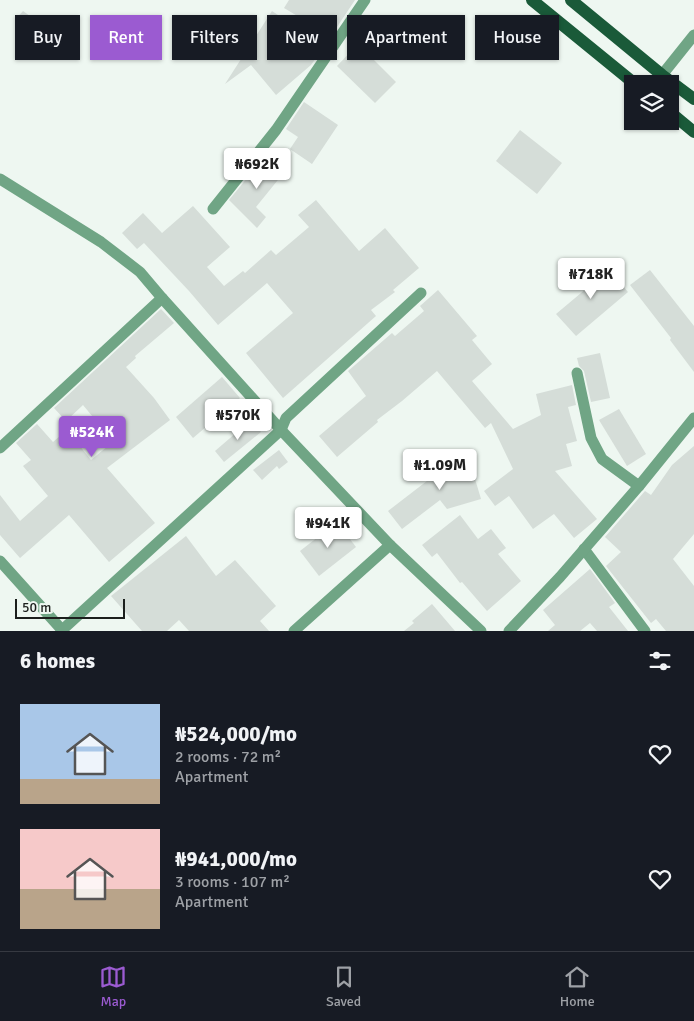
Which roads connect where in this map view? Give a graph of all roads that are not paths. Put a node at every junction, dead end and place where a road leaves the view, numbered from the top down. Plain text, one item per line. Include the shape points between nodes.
1 (365, 0) edge
2 (532, 0) edge
3 (571, 0) edge
4 (694, 35) edge
5 (624, 75) edge
6 (662, 75) joint
7 (679, 88) edge
8 (694, 99) edge
9 (679, 120) edge
10 (694, 132) edge
11 (0, 179) edge
12 (213, 209) dead end
13 (421, 292) dead end
14 (162, 298) junction
15 (577, 373) dead end
16 (694, 419) edge
17 (280, 430) junction
18 (0, 448) edge
19 (639, 486) junction
20 (390, 545) junction
21 (584, 549) junction
22 (0, 561) edge
23 (62, 631) edge
24 (294, 631) edge
25 (481, 631) edge
26 (509, 631) edge
27 (645, 631) edge

1 - 12 street via 276,130
2 - 5 main road
3 - 6 main road
4 - 6 street
7 - 8 main road
9 - 10 main road
11 - 14 street via 101,242 140,272
13 - 17 street via 286,418
14 - 17 street
14 - 18 street
15 - 19 street via 590,438 602,458
16 - 19 street
17 - 20 street
17 - 23 street
19 - 21 street
20 - 24 street
20 - 25 street
21 - 26 street
21 - 27 street
22 - 23 street

